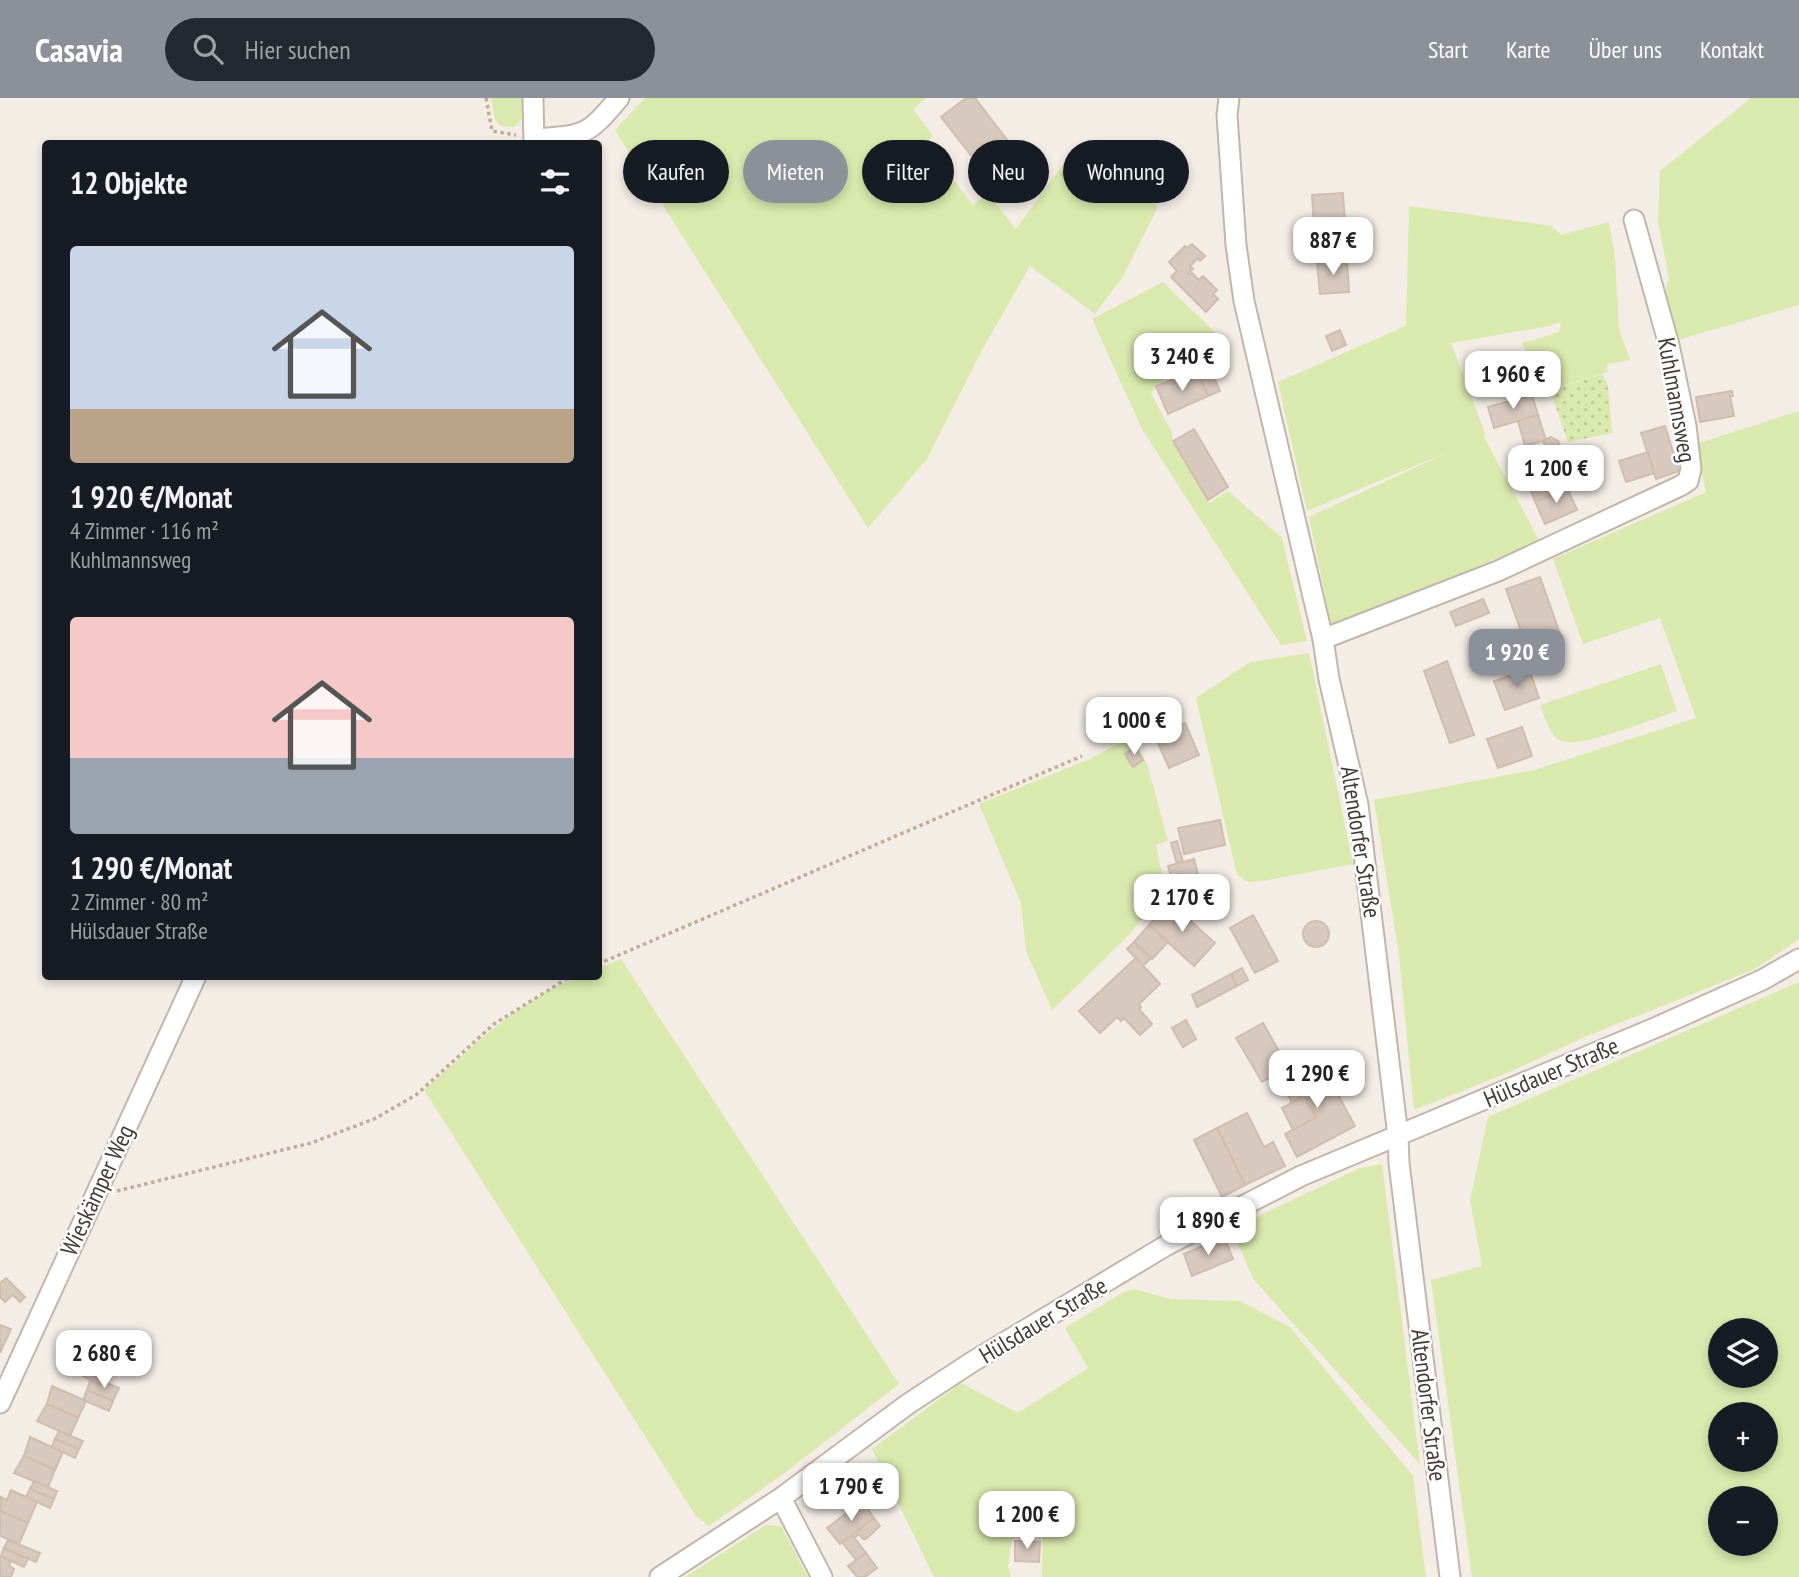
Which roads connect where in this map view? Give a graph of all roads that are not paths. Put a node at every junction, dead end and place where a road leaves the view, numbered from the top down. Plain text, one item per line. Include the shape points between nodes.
1 (533, 98) edge
2 (619, 98) edge
3 (1216, 98) edge
4 (1228, 107) edge
5 (535, 140) edge
6 (542, 140) edge
7 (1634, 220) dead end
8 (1323, 639) junction
9 (1799, 959) edge
10 (194, 980) edge
11 (1398, 1136) junction
12 (0, 1403) edge
13 (780, 1498) junction
14 (660, 1577) edge
15 (822, 1577) edge
16 (1450, 1577) edge

1 - 5 street
2 - 6 street via 595,125 579,135
3 - 4 street, Altendorfer Straße
4 - 8 street, Altendorfer Straße via 1244,302
7 - 8 street, Kuhlmannsweg via 1686,426 1688,481 1498,571
8 - 11 street, Altendorfer Straße via 1368,869
9 - 11 street, Hülsdauer Straße via 1657,1027
10 - 12 street, Wieskämper Weg
11 - 13 street, Hülsdauer Straße via 1301,1176 1167,1245 972,1362
11 - 16 street, Altendorfer Straße
13 - 14 street, Hülsdauer Straße
13 - 15 street

